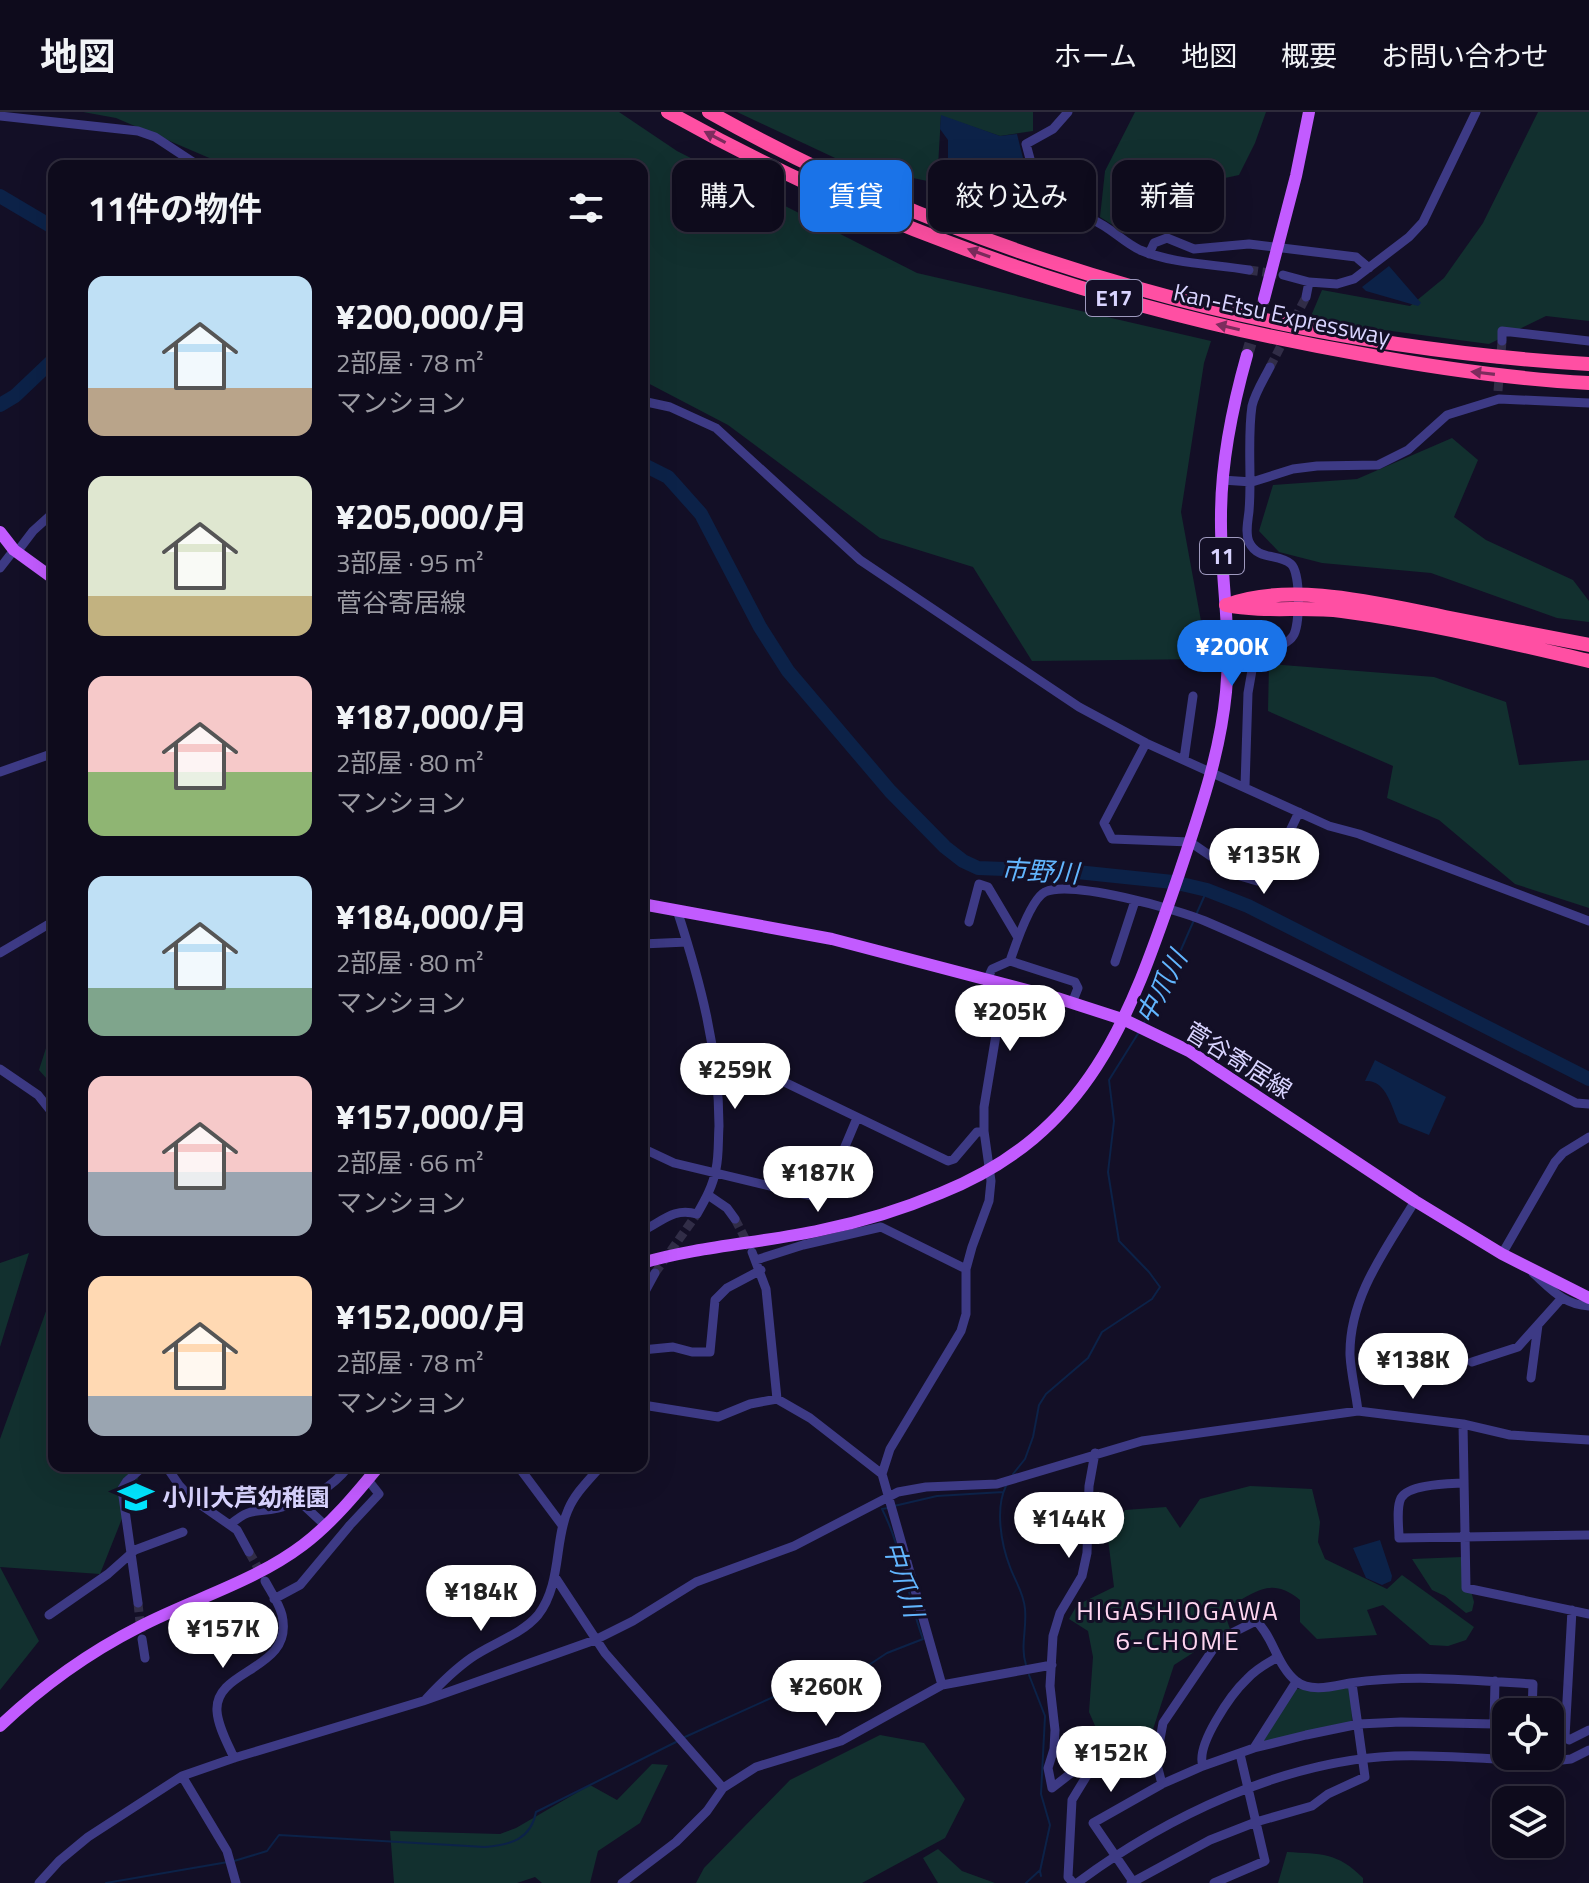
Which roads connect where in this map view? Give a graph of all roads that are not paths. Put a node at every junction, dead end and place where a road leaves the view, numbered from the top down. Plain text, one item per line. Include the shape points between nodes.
1 (668, 112) edge
2 (709, 112) edge
3 (1068, 112) edge
4 (1309, 112) edge
5 (1476, 112) edge
6 (0, 116) edge
7 (190, 160) edge
8 (1278, 248) junction
9 (1149, 254) junction
10 (1369, 268) junction
11 (1249, 270) tunnel mouth
12 (1283, 275) tunnel mouth
13 (1309, 282) junction
14 (1306, 297) tunnel mouth
15 (1264, 299) tunnel mouth
16 (1502, 341) dead end
17 (1589, 341) edge
18 (1439, 349) junction
19 (1247, 355) tunnel mouth
20 (1589, 356) edge
21 (1589, 364) edge
22 (1270, 367) tunnel mouth
23 (1589, 385) edge
24 (648, 402) edge
25 (1589, 403) edge
26 (1222, 480) junction
27 (1252, 482) junction
28 (48, 517) edge
29 (0, 532) edge
30 (16, 551) junction
31 (0, 568) edge
32 (48, 575) edge
33 (1226, 605) junction
34 (1589, 645) edge
35 (1589, 661) edge
36 (1193, 696) dead end
37 (1146, 743) junction
38 (48, 758) edge
39 (1184, 759) junction
40 (0, 772) edge
41 (1245, 786) junction
42 (1299, 812) junction
43 (1190, 842) junction
44 (1135, 901) junction
45 (648, 905) edge
46 (677, 910) junction
47 (1589, 921) edge
48 (969, 922) dead end
49 (48, 925) edge
50 (1017, 936) junction
51 (687, 942) junction
52 (648, 944) edge
53 (0, 953) edge
54 (1010, 961) junction
55 (1115, 962) dead end
56 (987, 980) junction
57 (1072, 1003) junction
58 (1125, 1020) junction
59 (714, 1048) junction
60 (0, 1069) edge
61 (1589, 1104) edge
62 (48, 1108) edge
63 (857, 1118) junction
64 (984, 1131) junction
65 (1589, 1137) edge
66 (648, 1151) edge
67 (990, 1171) junction
68 (716, 1172) junction
69 (708, 1195) junction
70 (1415, 1201) junction
71 (735, 1219) tunnel mouth
72 (648, 1227) edge
73 (1502, 1254) junction
74 (648, 1261) edge
75 (1527, 1268) junction
76 (966, 1269) junction
77 (761, 1270) junction
78 (655, 1273) tunnel mouth
79 (648, 1286) edge
80 (1589, 1298) edge
81 (1561, 1299) junction
82 (1589, 1306) edge
83 (1538, 1325) junction
84 (648, 1349) edge
85 (1472, 1362) dead end
86 (1531, 1378) dead end
87 (777, 1399) junction
88 (648, 1408) edge
89 (1358, 1411) junction
90 (1463, 1424) junction
91 (1589, 1440) edge
92 (1095, 1453) junction
93 (137, 1472) edge
94 (170, 1472) edge
95 (343, 1472) edge
96 (374, 1472) edge
97 (522, 1472) edge
98 (596, 1472) edge
99 (882, 1474) junction
100 (368, 1480) junction
101 (1464, 1483) junction
102 (888, 1496) junction
103 (299, 1501) junction
104 (231, 1524) junction
105 (562, 1525) junction
106 (326, 1526) junction
107 (183, 1532) dead end
108 (1589, 1535) edge
109 (1465, 1538) junction
110 (249, 1552) tunnel mouth
111 (132, 1553) junction
112 (555, 1577) junction
113 (265, 1581) tunnel mouth
114 (274, 1599) junction
115 (138, 1603) tunnel mouth
116 (1572, 1610) junction
117 (1589, 1614) edge
118 (49, 1615) dead end
119 (142, 1639) tunnel mouth
120 (595, 1640) junction
121 (1278, 1657) junction
122 (145, 1658) dead end
123 (1052, 1665) junction
124 (1495, 1681) junction
125 (1296, 1682) junction
126 (1352, 1683) junction
127 (942, 1685) junction
128 (1532, 1698) edge
129 (423, 1701) junction
130 (1359, 1724) junction
131 (0, 1726) edge
132 (1589, 1730) edge
133 (1254, 1748) junction
134 (1589, 1750) edge
135 (1240, 1754) junction
136 (1492, 1757) edge
137 (234, 1758) junction
138 (1363, 1759) junction
139 (1564, 1759) edge
140 (1203, 1766) junction
141 (182, 1776) junction
142 (1162, 1784) junction
143 (723, 1788) junction
144 (1248, 1788) junction
145 (1256, 1822) junction
146 (1116, 1854) junction
147 (1219, 1882) edge
148 (39, 1883) edge
149 (236, 1883) edge
150 (622, 1883) edge
151 (1075, 1883) edge
152 (1133, 1883) edge

23 -> 1 highway, Kan-Etsu Expressway / E17 via 1308,345 1102,295 837,197
2 - 18 highway, Kan-Etsu Expressway / E17 via 842,181 1073,268 1250,316
3 - 9 street via 1053,129 1026,144 1041,200 1096,221
4 - 8 main road
5 - 10 street via 1418,228
6 - 7 street via 138,131
8 - 9 street via 1249,244 1194,249 1167,238 1154,243
8 - 10 street via 1356,257
8 - 15 main road
9 - 11 street
10 - 13 street via 1337,284
12 - 13 street
13 - 14 street
16 - 17 street via 1502,331
18 - 20 highway
18 - 21 highway, Kan-Etsu Expressway / E17
19 - 26 main road, 11
22 - 27 street via 1253,402
24 - 37 street via 716,428 860,560 1079,707
25 - 27 street via 1499,395 1447,415 1408,450 1378,465 1293,469
26 - 27 street
26 - 33 main road, 11
27 - 41 street via 1249,542 1263,555 1292,565 1297,623 1291,640 1255,653
28 - 30 street
29 - 30 main road
30 - 31 street
30 - 32 main road
33 - 34 highway via 1274,596 1330,597
33 - 35 highway via 1369,614
33 - 43 main road, 11 via 1226,690 1216,758
36 - 39 street
37 - 39 street
37 - 43 street via 1104,823 1112,839
38 - 40 street
39 - 41 street
41 - 42 street
42 - 43 street via 1270,873 1257,881 1240,876
42 - 47 street
43 - 58 main road, 11
44 - 50 street via 1100,891 1046,892 1034,902
44 - 55 street
44 - 61 street via 1202,920 1576,1103
45 - 46 main road, 菅谷寄居線
46 - 51 street
46 - 56 main road, 菅谷寄居線 via 832,939
48 - 50 street via 979,884 988,887
49 - 53 street
50 - 54 street
51 - 52 street
51 - 59 street
54 - 56 street via 992,969
54 - 57 street via 1075,982
56 - 57 main road, 菅谷寄居線
56 - 64 street via 997,1029
57 - 58 main road, 菅谷寄居線
58 - 67 main road, 11 via 1065,1110
58 - 70 main road, 菅谷寄居線 via 1189,1051
59 - 63 street
59 - 68 street
60 - 62 street
63 - 64 street via 948,1161
63 - 68 street via 822,1196
64 - 67 street
65 - 73 street via 1555,1162
66 - 68 street
67 - 74 main road, 11 via 941,1194 837,1226
67 - 76 street via 989,1201
68 - 69 street
69 - 71 street
69 - 72 street via 697,1214 673,1212
70 - 73 main road, 菅谷寄居線
70 - 89 street via 1373,1271 1353,1318 1350,1353
73 - 75 main road, 菅谷寄居線
75 - 80 main road, 菅谷寄居線
75 - 81 street
76 - 77 street via 881,1227 754,1256
76 - 99 street via 961,1331 890,1449
77 - 84 street via 715,1300 710,1352
77 - 87 street
78 - 79 street
81 - 82 street
81 - 83 street
83 - 85 street via 1518,1347
83 - 86 street
87 - 88 street via 718,1417
87 - 99 street
89 - 90 street
89 - 92 street via 1142,1441
90 - 91 street via 1510,1435
90 - 101 street
92 - 102 street via 997,1484 926,1487
92 - 123 street via 1087,1553 1082,1576 1060,1613
93 - 111 street via 122,1489
94 - 104 street via 191,1498
95 - 103 street via 329,1487
96 - 100 main road
97 - 105 street
98 - 105 street via 574,1497
99 - 102 street
100 - 106 main road
100 - 114 street via 378,1491 376,1500 300,1585
101 - 109 street
101 - 109 street via 1431,1485 1403,1495 1399,1538
102 - 120 street via 794,1546 696,1582
102 - 127 street
103 - 104 street via 245,1512
103 - 106 street
104 - 110 street
105 - 112 street
106 - 131 main road via 278,1562 83,1659
107 - 111 street
108 - 109 street
109 - 116 street via 1466,1588
111 - 115 street
111 - 118 street
112 - 120 street
112 - 129 street via 539,1614 450,1674
113 - 114 street
114 - 137 street via 283,1617 277,1647 218,1699 219,1721
116 - 117 street
116 - 132 street via 1565,1737 1576,1738
119 - 122 street
120 - 129 street
120 - 143 street
121 - 125 street
121 - 140 street via 1235,1693 1204,1742
121 - 142 street via 1256,1621 1216,1645 1163,1723 1156,1761
123 - 127 street
123 - 151 street via 1052,1788 1084,1763 1089,1746 1096,1746 1100,1754 1072,1800 1068,1877
124 - 126 street via 1410,1677
124 - 128 street via 1533,1684
124 - 130 street via 1494,1724
125 - 126 street via 1312,1687
125 - 133 street
126 - 130 street
127 - 143 street via 841,1741 756,1767
129 - 137 street
130 - 133 street
130 - 138 street
133 - 135 street
134 - 139 street
135 - 140 street
135 - 144 street
136 - 138 street
137 - 141 street
138 - 144 street
138 - 145 street via 1365,1777 1312,1806
140 - 142 street
141 - 148 street via 88,1837
141 - 149 street via 227,1851
142 - 146 street via 1093,1823
143 - 150 street via 676,1842
144 - 145 street
144 - 146 street
145 - 147 street via 1265,1861
145 - 152 street via 1210,1840
146 - 151 street
146 - 152 street

